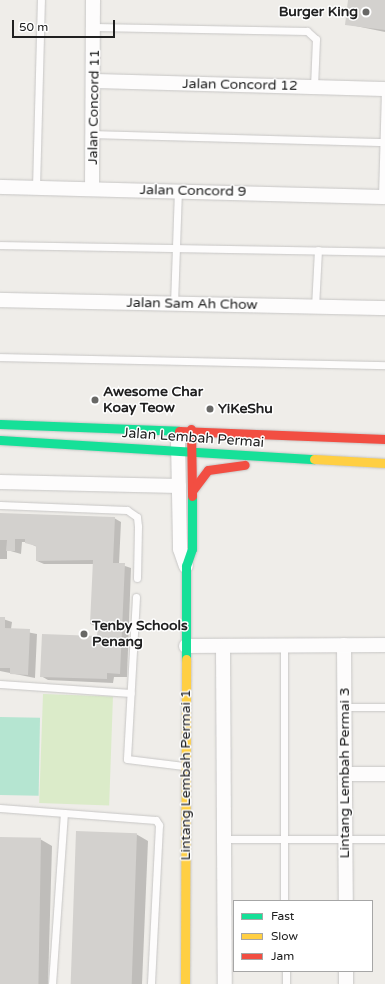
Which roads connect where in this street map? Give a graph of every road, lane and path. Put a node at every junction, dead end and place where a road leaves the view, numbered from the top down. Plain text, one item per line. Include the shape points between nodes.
1 (41, 0) edge
2 (93, 0) edge
3 (95, 26) junction
4 (94, 81) junction
5 (314, 86) junction
6 (385, 89) edge
7 (93, 134) junction
8 (384, 142) junction
9 (0, 187) edge
10 (36, 188) junction
11 (92, 189) junction
12 (178, 190) junction
13 (384, 197) edge
14 (0, 245) edge
15 (176, 249) junction
16 (318, 250) junction
17 (385, 252) edge
18 (0, 300) edge
19 (174, 304) junction
20 (315, 307) junction
21 (385, 308) edge
22 (0, 357) edge
23 (385, 365) edge
24 (0, 424) edge
25 (184, 429) junction
26 (385, 439) edge
27 (0, 440) edge
28 (185, 449) junction
29 (326, 461) junction
30 (385, 463) edge
31 (0, 482) edge
32 (179, 486) junction
33 (192, 491) junction
34 (0, 505) edge
35 (186, 566) junction
36 (137, 578) dead end
37 (136, 597) dead end
38 (344, 645) junction
39 (385, 645) edge
40 (186, 646) junction
41 (223, 646) junction
42 (284, 646) junction
43 (0, 684) edge
44 (131, 693) junction
45 (345, 707) junction
46 (385, 707) edge
47 (186, 766) junction
48 (345, 774) junction
49 (385, 774) edge
50 (0, 808) edge
51 (64, 813) junction
52 (224, 839) junction
53 (283, 839) junction
54 (345, 839) junction
55 (385, 839) edge
56 (284, 900) edge
57 (346, 900) edge
58 (286, 972) edge
59 (346, 972) edge
60 (52, 984) edge
61 (151, 984) edge
62 (185, 984) edge
63 (225, 984) edge
64 (286, 984) edge
65 (346, 984) edge

1 - 10 lane
2 - 3 street, Jalan Concord 11
3 - 4 street, Jalan Concord 11
3 - 5 lane via 307,32 316,39
4 - 5 street, Jalan Concord 12
4 - 7 street, Jalan Concord 11
5 - 6 street, Jalan Concord 12
6 - 8 lane
7 - 8 lane
7 - 11 street, Jalan Concord 11
8 - 13 lane
9 - 10 street, Jalan Concord 9
10 - 11 street, Jalan Concord 9
11 - 12 street, Jalan Concord 9
12 - 13 street, Jalan Concord 9
12 - 15 lane
14 - 15 lane
15 - 16 lane
15 - 19 lane
16 - 17 lane
16 - 20 lane
18 - 19 street, Jalan Sam Ah Chow
19 - 20 street, Jalan Sam Ah Chow
20 - 21 street, Jalan Sam Ah Chow
22 - 23 lane
24 - 25 main road, Jalan Lembah Permai
25 - 26 main road, Jalan Lembah Permai
25 - 28 street, Lintang Lembah Permai 1
27 - 28 main road, Jalan Lembah Permai
28 - 29 main road, Jalan Lembah Permai
28 - 32 street, Lintang Lembah Permai 1
28 - 33 main road, Lintang Lembah Permai 1
29 - 30 main road, Jalan Lembah Permai
29 - 33 main road via 214,467 202,475
31 - 32 street
32 - 35 street, Lintang Lembah Permai 1 via 180,549
33 - 35 main road, Lintang Lembah Permai 1 via 192,549
34 - 36 lane via 127,510 136,517 138,526
35 - 40 main road, Lintang Lembah Permai 1
37 - 44 lane
38 - 39 street
38 - 42 street
38 - 45 street, Lintang Lembah Permai 3
40 - 41 street
40 - 47 main road, Lintang Lembah Permai 1
41 - 42 street
41 - 52 street
42 - 53 lane
43 - 44 lane
44 - 47 lane via 127,759
45 - 46 lane
45 - 48 street, Lintang Lembah Permai 3
47 - 62 main road, Lintang Lembah Permai 1
48 - 49 street
48 - 54 street, Lintang Lembah Permai 3
50 - 51 lane
51 - 60 lane
51 - 61 lane via 151,817 159,825
52 - 53 lane
52 - 63 street
53 - 54 lane
53 - 56 lane
54 - 55 lane
54 - 57 street, Lintang Lembah Permai 3
58 - 64 lane
59 - 65 street

